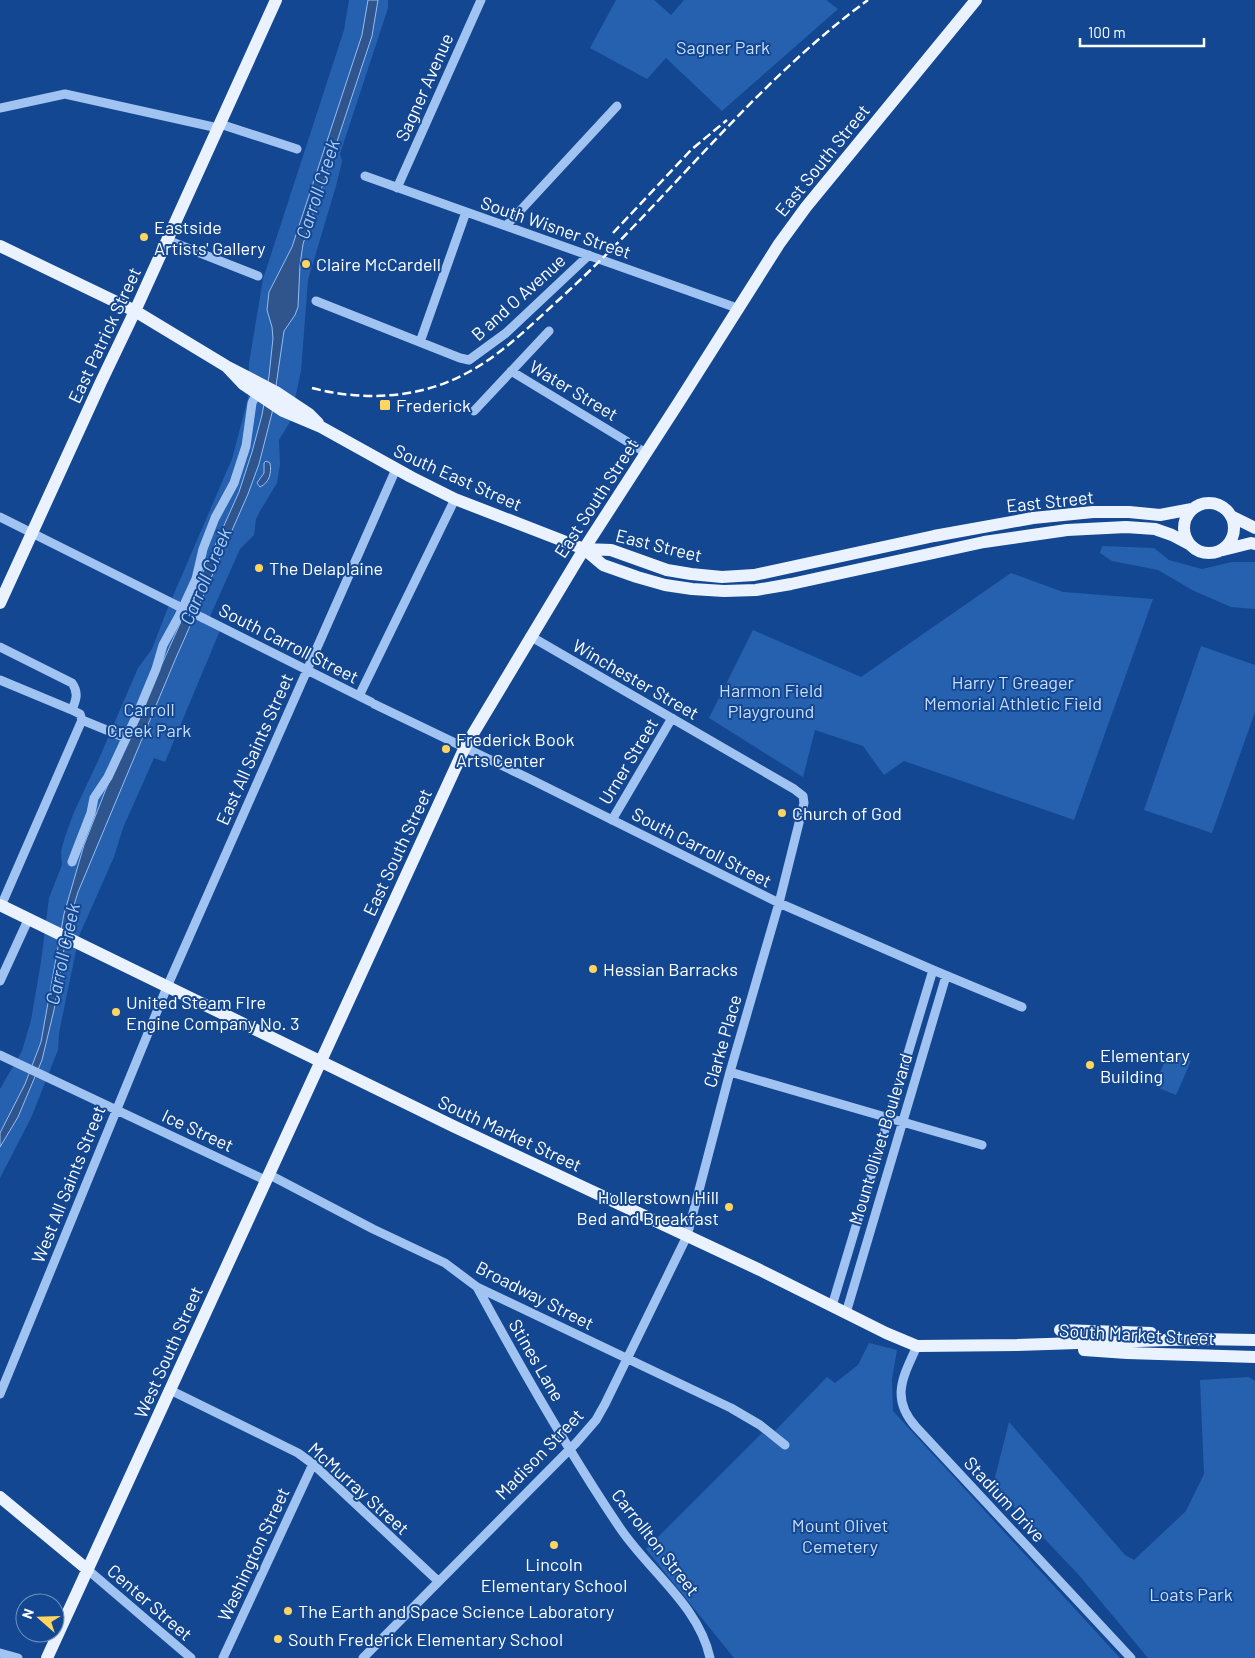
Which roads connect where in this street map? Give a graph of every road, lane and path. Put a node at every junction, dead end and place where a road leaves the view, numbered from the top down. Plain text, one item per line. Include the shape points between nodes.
1 (276, 0) edge
2 (481, 0) edge
3 (976, 0) edge
4 (617, 106) dead end
5 (0, 108) edge
6 (219, 126) junction
7 (297, 149) dead end
8 (364, 176) dead end
9 (397, 188) junction
10 (466, 212) junction
11 (506, 226) junction
12 (167, 240) junction
13 (0, 246) edge
14 (589, 255) junction
15 (258, 276) dead end
16 (316, 301) dead end
17 (737, 308) junction
18 (136, 311) junction
19 (549, 331) dead end
20 (420, 342) junction
21 (511, 371) junction
22 (260, 394) junction
23 (474, 411) dead end
24 (646, 453) junction
25 (396, 469) junction
26 (455, 499) junction
27 (1192, 509) junction
28 (1231, 516) junction
29 (0, 517) edge
30 (1255, 528) edge
31 (32, 532) junction
32 (1189, 544) junction
33 (1255, 544) edge
34 (584, 550) junction
35 (1223, 550) junction
36 (0, 603) edge
37 (530, 636) junction
38 (0, 647) edge
39 (306, 670) junction
40 (0, 680) edge
41 (359, 696) junction
42 (72, 710) junction
43 (672, 718) junction
44 (82, 720) junction
45 (126, 738) junction
46 (464, 747) junction
47 (803, 796) joint
48 (612, 820) junction
49 (72, 862) dead end
50 (779, 903) junction
51 (1, 906) edge
52 (28, 920) junction
53 (933, 970) junction
54 (946, 976) junction
55 (0, 981) edge
56 (167, 987) junction
57 (1022, 1007) dead end
58 (0, 1055) edge
59 (320, 1061) junction
60 (730, 1072) junction
61 (116, 1109) junction
62 (889, 1119) junction
63 (901, 1123) junction
64 (982, 1145) dead end
65 (266, 1177) junction
66 (687, 1236) junction
67 (477, 1287) junction
68 (832, 1306) junction
69 (846, 1312) junction
70 (1060, 1330) dead end
71 (1198, 1339) junction
72 (1255, 1340) edge
73 (1017, 1345) junction
74 (917, 1346) junction
75 (1255, 1356) edge
76 (627, 1360) junction
77 (170, 1390) junction
78 (0, 1394) edge
79 (785, 1445) dead end
80 (570, 1449) junction
81 (313, 1464) junction
82 (0, 1497) edge
83 (88, 1570) junction
84 (438, 1581) junction
85 (0, 1653) edge
86 (18, 1658) edge
87 (47, 1658) edge
88 (191, 1658) edge
89 (223, 1658) edge
90 (363, 1658) edge
91 (710, 1658) edge
92 (1131, 1658) edge

1 - 6 main road, East Patrick Street
2 - 9 street, Sagner Avenue
3 - 17 main road, East South Street via 792,225
4 - 11 street
5 - 6 street via 65,94
6 - 7 street
6 - 12 main road, East Patrick Street
8 - 9 street, South Wisner Street
9 - 10 street, South Wisner Street
10 - 11 street, South Wisner Street
10 - 20 street
11 - 14 street, South Wisner Street
12 - 15 street
12 - 18 main road, East Patrick Street
13 - 18 main road, South East Street
14 - 17 street, South Wisner Street
14 - 20 street, B and O Avenue via 506,333 469,360
16 - 20 street
17 - 24 main road, East South Street
18 - 22 main road, South East Street via 226,366 243,384
18 - 31 main road, East Patrick Street
19 - 21 street
21 - 23 street
21 - 24 street, Water Street
22 - 25 main road, South East Street via 308,414 321,427
22 - 45 street via 252,403 246,446 234,483 215,518 203,548 196,579 162,645 156,669
24 - 34 main road, East South Street
25 - 26 main road, South East Street
25 - 39 street, East All Saints Street
26 - 34 main road, South East Street
26 - 41 street
27 - 28 main road via 1206,503 1216,504
27 - 32 main road via 1183,528
27 - 34 main road, East Street via 1160,515 1093,512 1033,518 754,575 722,577 691,574 667,570 611,550
28 - 30 main road
28 - 35 main road via 1234,532
29 - 31 street, South Carroll Street
31 - 36 main road, East Patrick Street
31 - 39 street, South Carroll Street, bridge
32 - 34 main road, East Street via 1155,529 1067,530 984,542 791,584 724,591 665,585 637,577 603,565
32 - 35 main road via 1206,554
33 - 35 main road
34 - 37 main road, East South Street
37 - 43 street, Winchester Street
37 - 46 main road, East South Street
38 - 42 street via 72,683 77,697
39 - 41 street, South Carroll Street
39 - 56 street, East All Saints Street
40 - 42 street
41 - 46 street, South Carroll Street
42 - 44 street via 80,714
43 - 47 street, Winchester Street
43 - 48 street, Urner Street
44 - 45 street
44 - 51 street
45 - 49 street via 94,798
46 - 48 street, South Carroll Street
46 - 59 main road, East South Street
47 - 50 street, Clarke Place via 804,803
48 - 50 street, South Carroll Street
50 - 53 street, South Carroll Street
50 - 60 street, Clarke Place
51 - 52 main road, South Market Street
52 - 55 street
52 - 56 main road, South Market Street
53 - 54 street, South Carroll Street
53 - 62 street, Mount Olivet Boulevard
54 - 57 street, South Carroll Street
54 - 63 street, Mount Olivet Boulevard
56 - 59 main road, South Market Street
56 - 61 street, West All Saints Street
58 - 61 street, Ice Street
59 - 65 main road, West South Street
59 - 66 main road, South Market Street
60 - 62 street
60 - 66 street, Clarke Place
61 - 65 street, Ice Street
61 - 78 street, West All Saints Street
62 - 63 street
62 - 68 street, Mount Olivet Boulevard
63 - 64 street
63 - 69 street, Mount Olivet Boulevard
65 - 67 street, Broadway Street via 445,1263
65 - 77 main road, West South Street
66 - 68 main road, South Market Street
66 - 76 street, Madison Street
67 - 76 street, Broadway Street
67 - 80 street, Stines Lane
68 - 69 main road, South Market Street
69 - 74 main road, South Market Street
70 - 71 main road via 1159,1333
71 - 72 main road, South Market Street
71 - 73 main road, South Market Street
73 - 74 main road, South Market Street
73 - 75 main road, South Market Street via 1127,1353
74 - 92 street, Stadium Drive via 909,1361 902,1389 901,1403 905,1414
76 - 79 street, Broadway Street via 731,1408
76 - 80 street, Madison Street via 596,1420
77 - 81 street, McMurray Street via 298,1453
77 - 83 main road, West South Street
80 - 84 street, Madison Street
80 - 91 street, Carrollton Street via 622,1531 688,1611 705,1640
81 - 84 street, McMurray Street
81 - 89 street, Washington Street
82 - 83 main road
83 - 87 main road, West South Street
83 - 88 street, Center Street
84 - 90 street, Madison Street
85 - 86 street

